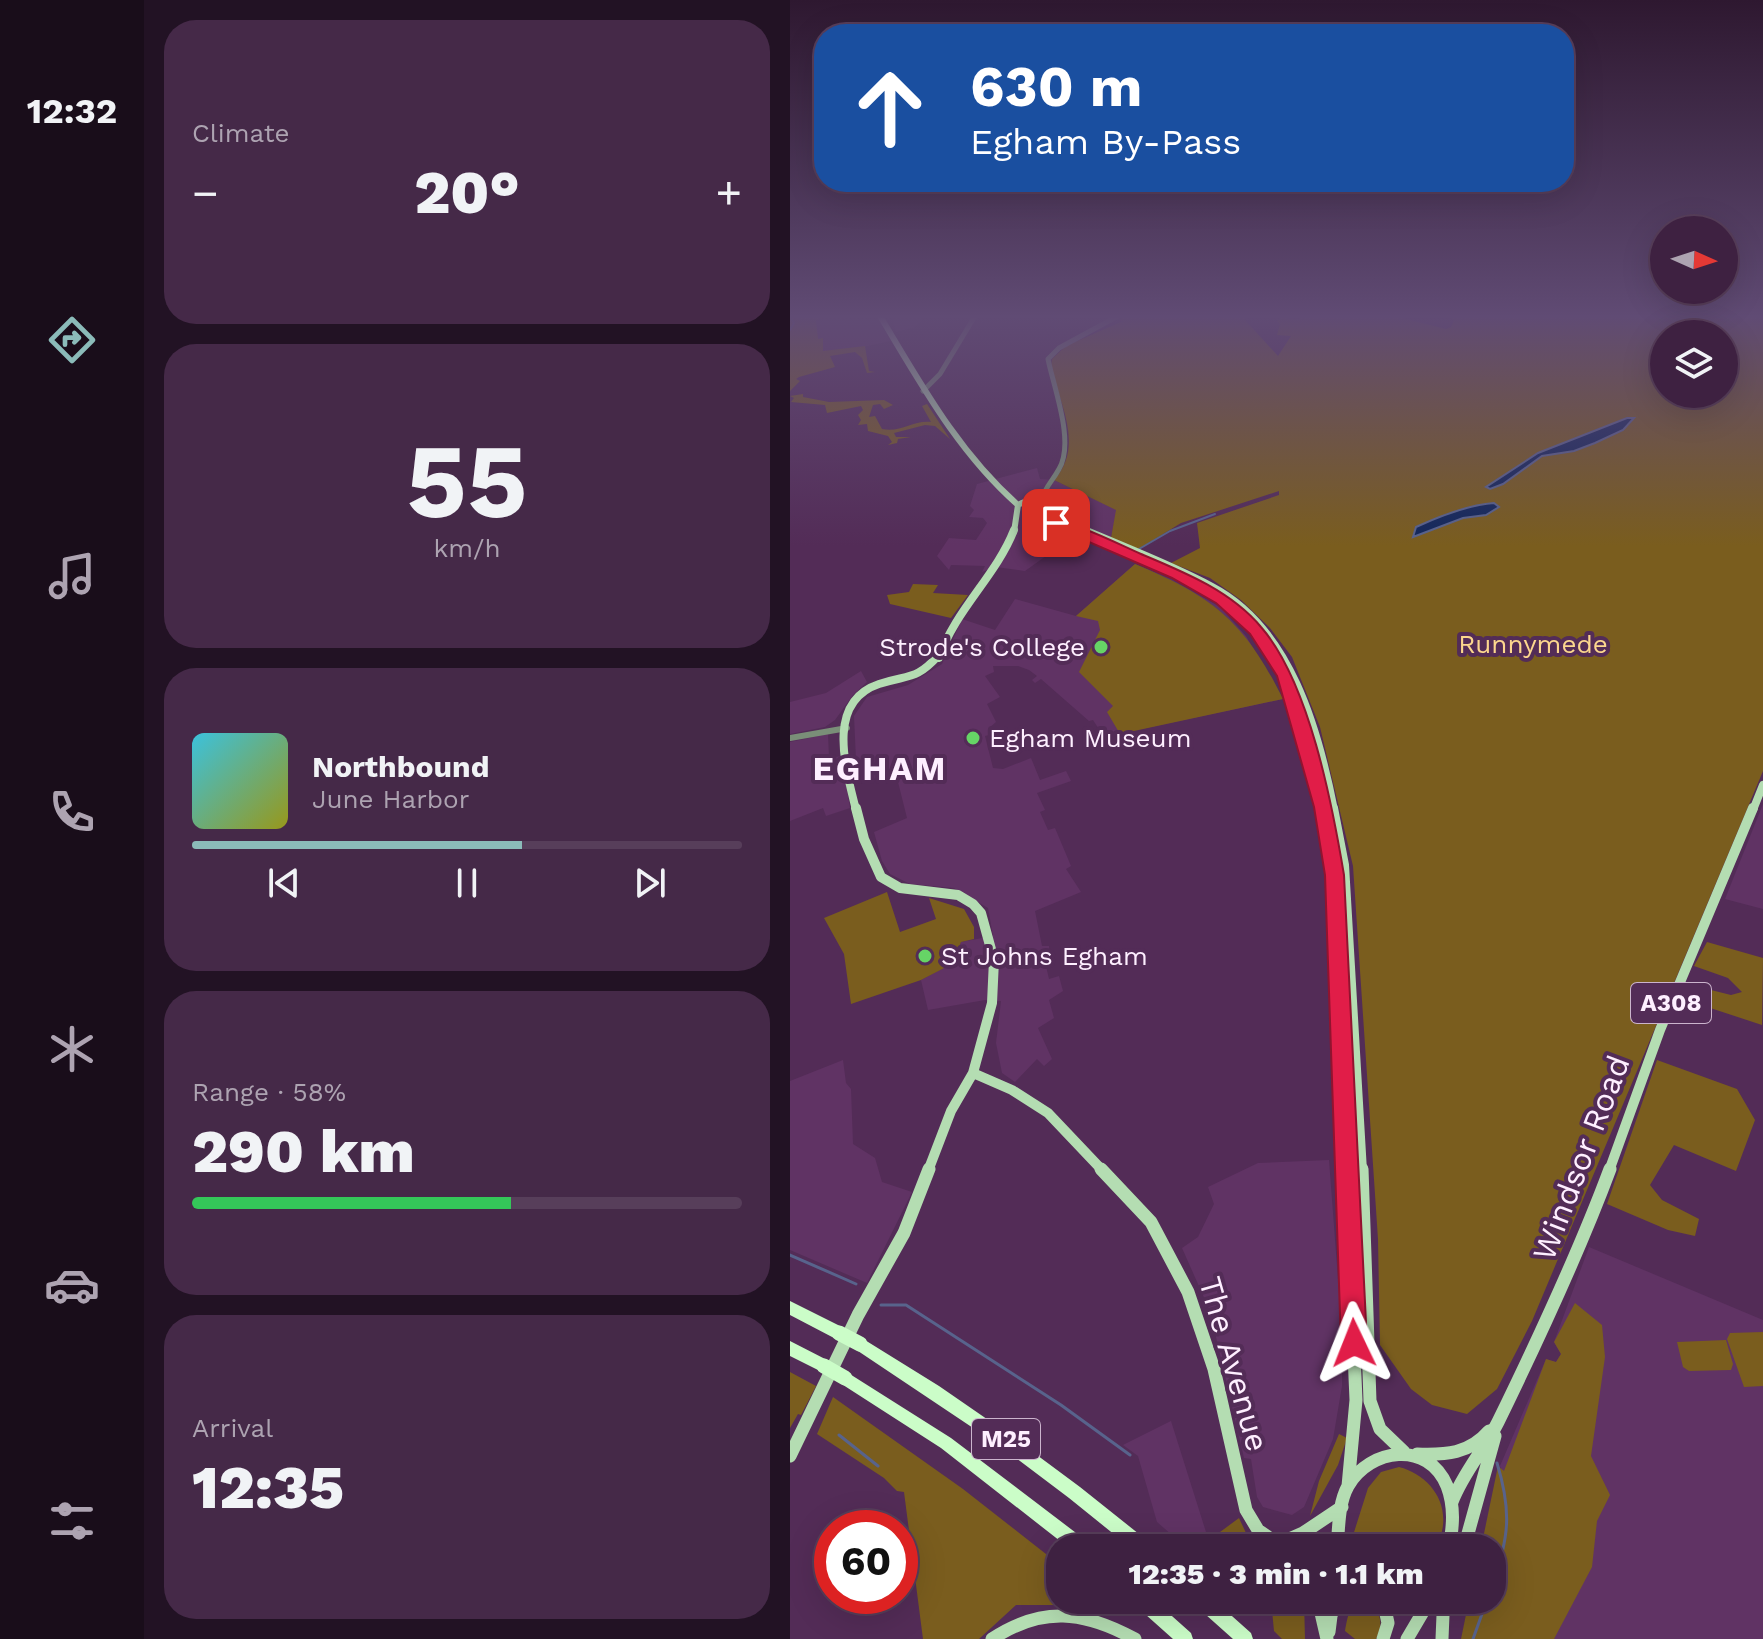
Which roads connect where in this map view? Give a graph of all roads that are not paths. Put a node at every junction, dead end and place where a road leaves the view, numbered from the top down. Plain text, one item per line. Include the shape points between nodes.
1 (924, 392) edge
2 (1054, 392) edge
3 (1041, 500) junction
4 (1021, 506) junction
5 (1033, 513) junction
6 (1018, 523) junction
7 (1304, 717) junction
8 (846, 725) junction
9 (790, 738) edge
10 (1763, 785) edge
11 (973, 1073) junction
12 (790, 1308) edge
13 (790, 1348) edge
14 (1499, 1420) junction
15 (1409, 1453) junction
16 (790, 1456) edge
17 (1348, 1486) junction
18 (1452, 1502) junction
19 (1342, 1507) junction
20 (1064, 1534) edge
21 (1126, 1534) edge
22 (1261, 1534) edge
23 (1302, 1534) edge
24 (1339, 1534) edge
25 (1451, 1534) edge
26 (1468, 1534) edge
27 (1157, 1614) edge
28 (1217, 1614) edge
29 (1321, 1614) edge
30 (1331, 1614) edge
31 (1386, 1614) edge
32 (1422, 1614) edge
33 (1443, 1614) edge
34 (992, 1639) edge
35 (1135, 1639) edge
36 (1185, 1639) edge
37 (1245, 1639) edge
38 (1327, 1639) edge
39 (1383, 1639) edge
40 (1407, 1639) edge
41 (1442, 1639) edge

1 - 4 main road via 999,490
2 - 3 street via 1067,436 1060,468
3 - 4 main road
3 - 5 main road
3 - 7 main road via 1069,523 1204,582 1242,608 1282,652
4 - 5 main road
4 - 6 main road
5 - 6 main road
5 - 7 main road via 1185,579 1235,609 1274,656
6 - 8 main road via 954,623 937,664 917,680 867,694
7 - 15 main road via 1334,804 1346,890 1370,1401 1380,1429
7 - 17 main road via 1327,822 1338,916 1356,1400
8 - 9 street
8 - 11 main road via 851,792 873,862 885,881 962,897 984,918 995,979
10 - 14 main road, Windsor Road / A308 via 1660,1030 1595,1209
11 - 16 main road via 951,1111 904,1233
11 - 22 main road, The Avenue via 1048,1113 1151,1222 1182,1277 1208,1348 1244,1506
12 - 21 highway, M25, bridge via 860,1344 967,1411
13 - 20 highway, M25, bridge via 946,1443
14 - 15 main road, Windsor Road / A308 via 1468,1451
14 - 18 main road, Windsor Road / A308 via 1461,1475
14 - 26 main road
15 - 17 main road via 1381,1454
15 - 18 main road via 1433,1468
17 - 19 main road
18 - 25 main road
19 - 23 main road, The Avenue
19 - 24 main road
27 - 36 highway
28 - 37 highway
29 - 38 main road
30 - 38 main road
31 - 39 main road
32 - 40 main road
33 - 41 main road
34 - 35 main road via 1023,1621 1052,1615 1098,1621

